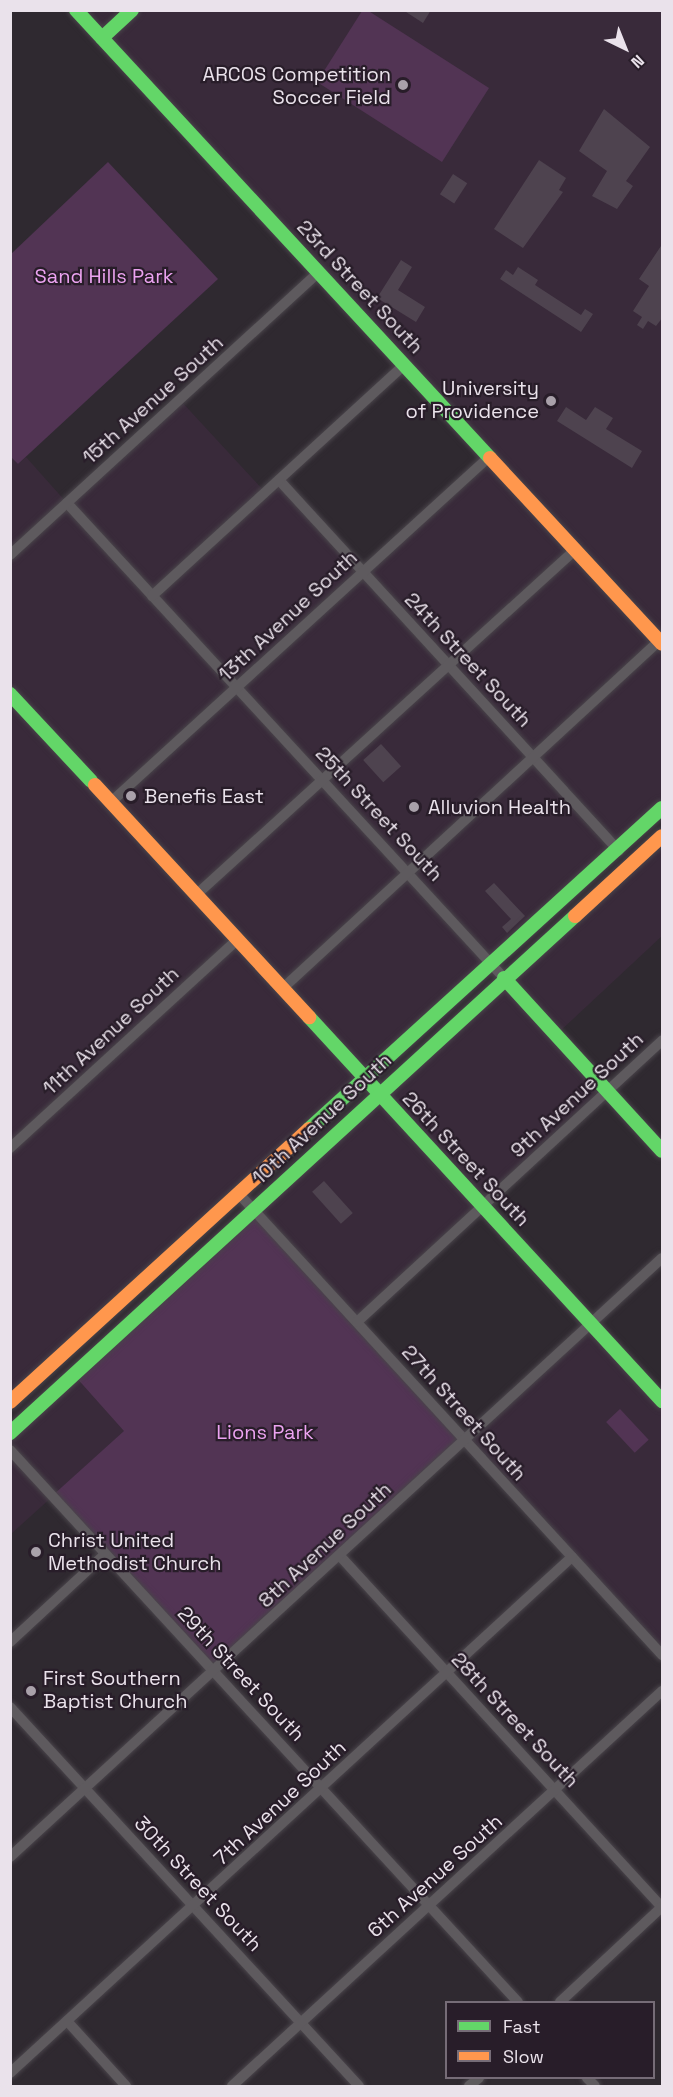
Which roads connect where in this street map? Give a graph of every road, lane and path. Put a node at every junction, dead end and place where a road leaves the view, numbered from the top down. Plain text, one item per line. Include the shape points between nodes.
1 (76, 10) edge
2 (132, 10) edge
3 (102, 38) junction
4 (320, 271) junction
5 (405, 364) junction
6 (490, 456) junction
7 (279, 480) junction
8 (67, 503) junction
9 (576, 549) junction
10 (10, 555) edge
11 (363, 571) junction
12 (152, 596) junction
13 (661, 643) edge
14 (448, 665) junction
15 (236, 688) junction
16 (10, 694) edge
17 (534, 758) junction
18 (322, 779) junction
19 (111, 802) junction
20 (663, 808) edge
21 (663, 836) edge
22 (618, 849) junction
23 (631, 864) junction
24 (407, 873) junction
25 (196, 895) junction
26 (237, 940) junction
27 (490, 964) junction
28 (504, 978) junction
29 (282, 989) junction
30 (663, 1041) edge
31 (364, 1078) junction
32 (608, 1090) junction
33 (378, 1094) junction
34 (10, 1148) edge
35 (663, 1151) edge
36 (239, 1194) junction
37 (483, 1206) junction
38 (254, 1208) junction
39 (663, 1257) edge
40 (357, 1322) junction
41 (591, 1323) junction
42 (663, 1401) edge
43 (10, 1402) edge
44 (10, 1433) edge
45 (465, 1439) junction
46 (10, 1450) edge
47 (105, 1554) junction
48 (340, 1556) junction
49 (572, 1557) junction
50 (10, 1642) edge
51 (663, 1655) edge
52 (214, 1671) junction
53 (447, 1672) junction
54 (663, 1691) edge
55 (10, 1707) edge
56 (86, 1788) junction
57 (322, 1789) junction
58 (555, 1790) junction
59 (10, 1857) edge
60 (194, 1906) junction
61 (428, 1906) junction
62 (662, 1908) edge
63 (517, 2001) edge
64 (561, 2001) edge
65 (67, 2021) junction
66 (301, 2023) junction
67 (10, 2073) edge
68 (126, 2086) edge
69 (232, 2086) edge
70 (359, 2086) edge

1 - 3 main road, 23rd Street South
2 - 3 main road
3 - 4 main road, 23rd Street South
4 - 5 main road, 23rd Street South
4 - 8 street, 15th Avenue South
5 - 6 main road, 23rd Street South
5 - 7 street
6 - 9 main road, 23rd Street South
6 - 11 street, 13th Avenue South
7 - 11 street, 24th Street South
7 - 12 street
8 - 10 street, 15th Avenue South
8 - 12 street, 25th Street South
9 - 13 main road, 23rd Street South
9 - 14 street
11 - 14 street, 24th Street South
11 - 15 street, 13th Avenue South
12 - 15 street, 25th Street South
13 - 17 street
14 - 17 street, 24th Street South
14 - 18 street
15 - 18 street, 25th Street South
15 - 19 street, 13th Avenue South
16 - 19 main road, 26th Street South
17 - 22 street, 24th Street South
17 - 24 street
18 - 24 street, 25th Street South
18 - 25 street
19 - 25 main road, 26th Street South
20 - 22 main road, 10th Avenue South
21 - 23 main road, 10th Avenue South
22 - 23 street, 24th Street South
22 - 27 main road, 10th Avenue South
23 - 28 main road, 10th Avenue South
24 - 27 street, 25th Street South
24 - 29 street
25 - 26 main road, 26th Street South
26 - 29 main road, 26th Street South
26 - 34 street, 11th Avenue South
27 - 28 street, 25th Street South
27 - 31 main road, 10th Avenue South
28 - 32 main road, 25th Street South
28 - 33 main road, 10th Avenue South
29 - 31 main road, 26th Street South
30 - 32 street, 9th Avenue South
31 - 33 main road, 26th Street South
31 - 36 main road, 10th Avenue South
32 - 35 main road, 25th Street South
32 - 37 street, 9th Avenue South
33 - 37 main road, 26th Street South
33 - 38 main road, 10th Avenue South
36 - 38 street, 27th Street South
36 - 43 main road, 10th Avenue South
37 - 40 street, 9th Avenue South
37 - 41 main road, 26th Street South
38 - 40 street, 27th Street South
38 - 44 main road, 10th Avenue South
39 - 41 street, 8th Avenue South
40 - 45 street, 27th Street South
41 - 42 main road, 26th Street South
41 - 45 street, 8th Avenue South
45 - 48 street, 8th Avenue South
45 - 49 street, 27th Street South
46 - 47 street, 29th Street South
47 - 50 street
47 - 52 street, 29th Street South
48 - 52 street, 8th Avenue South
48 - 53 street, 28th Street South
49 - 51 street, 27th Street South
49 - 53 street, 7th Avenue South
52 - 56 street, 8th Avenue South
52 - 57 street, 29th Street South
53 - 57 street, 7th Avenue South
53 - 58 street, 28th Street South
54 - 58 street, 6th Avenue South
55 - 56 street, 30th Street South
56 - 59 street, 8th Avenue South
56 - 60 street, 30th Street South
57 - 60 street, 7th Avenue South
57 - 61 street, 29th Street South
58 - 61 street, 6th Avenue South
58 - 62 street, 28th Street South
60 - 65 street, 7th Avenue South
60 - 66 street, 30th Street South
61 - 63 street, 29th Street South
61 - 66 street, 6th Avenue South
62 - 64 street
65 - 67 street, 7th Avenue South
65 - 68 street
66 - 69 street, 6th Avenue South
66 - 70 street, 30th Street South

